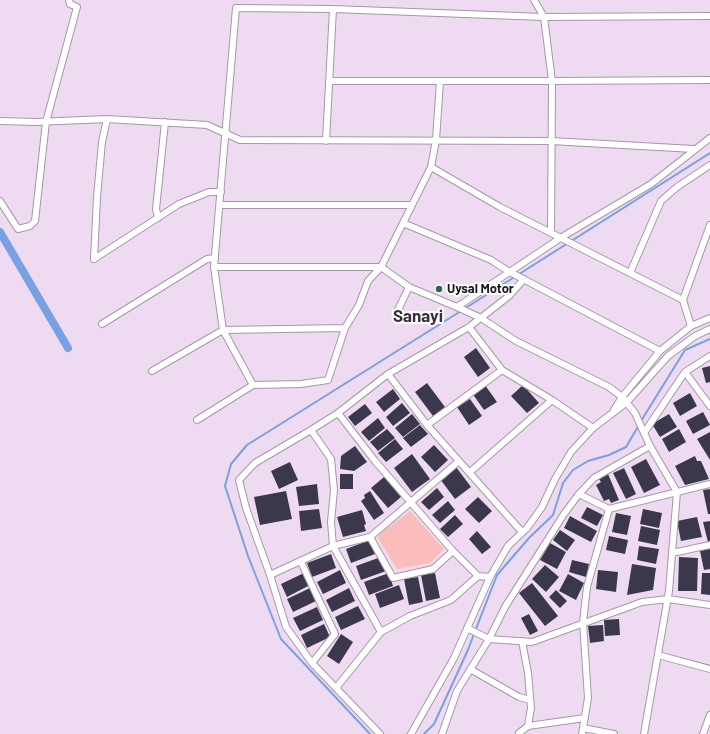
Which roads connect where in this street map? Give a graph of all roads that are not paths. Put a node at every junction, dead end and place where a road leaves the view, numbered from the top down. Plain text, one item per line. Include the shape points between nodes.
1 (69, 0) edge
2 (534, 0) edge
3 (332, 8) junction
4 (710, 16) edge
5 (544, 17) junction
6 (329, 80) junction
7 (710, 80) edge
8 (440, 81) junction
9 (552, 81) junction
10 (107, 119) junction
11 (0, 121) edge
12 (46, 122) junction
13 (165, 122) junction
14 (226, 135) junction
15 (710, 138) edge
16 (436, 140) junction
17 (326, 141) junction
18 (551, 141) junction
19 (694, 149) junction
20 (710, 166) edge
21 (431, 167) junction
22 (221, 192) junction
23 (0, 201) edge
24 (220, 205) junction
25 (412, 205) junction
26 (158, 218) junction
27 (403, 223) junction
28 (710, 225) edge
29 (551, 232) junction
30 (563, 238) junction
31 (215, 258) junction
32 (214, 266) junction
33 (381, 267) junction
34 (509, 272) junction
35 (630, 273) junction
36 (523, 278) junction
37 (409, 287) junction
38 (683, 300) junction
39 (458, 307) junction
40 (396, 314) dead end
41 (480, 318) junction
42 (710, 318) edge
43 (102, 324) dead end
44 (691, 326) junction
45 (469, 327) junction
46 (345, 328) junction
47 (710, 329) edge
48 (223, 330) junction
49 (660, 351) junction
50 (710, 356) edge
51 (502, 370) junction
52 (152, 371) dead end
53 (686, 372) junction
54 (388, 374) junction
55 (253, 384) junction
56 (622, 397) junction
57 (552, 400) junction
58 (627, 402) junction
59 (710, 406) edge
60 (338, 413) junction
61 (611, 415) junction
62 (197, 420) dead end
63 (427, 425) junction
64 (593, 428) junction
65 (311, 430) junction
66 (643, 431) junction
67 (650, 446) junction
68 (459, 461) junction
69 (470, 472) junction
70 (710, 484) edge
71 (677, 492) junction
72 (579, 494) junction
73 (412, 502) junction
74 (609, 508) junction
75 (522, 532) junction
76 (370, 537) junction
77 (710, 545) edge
78 (333, 546) junction
79 (453, 551) junction
80 (672, 553) junction
81 (300, 562) junction
82 (270, 575) junction
83 (478, 576) junction
84 (490, 576) junction
85 (668, 599) junction
86 (710, 605) edge
87 (584, 622) junction
88 (470, 630) junction
89 (381, 632) junction
90 (488, 639) junction
91 (522, 641) junction
92 (658, 655) junction
93 (312, 663) junction
94 (470, 669) junction
95 (710, 669) edge
96 (336, 688) junction
97 (530, 700) junction
98 (710, 715) edge
99 (585, 718) junction
100 (528, 726) junction
101 (583, 731) edge
102 (519, 733) dead end
103 (380, 734) edge
104 (411, 734) edge
105 (442, 734) edge
106 (614, 734) edge
107 (644, 734) edge
108 (703, 734) edge

1 - 12 street via 70,4 77,7
2 - 5 street
3 - 5 street
3 - 6 street
3 - 14 street via 236,8
4 - 5 street
5 - 9 street
6 - 8 street
6 - 17 street
7 - 9 street
8 - 9 street
8 - 16 street
9 - 18 street
10 - 12 street
10 - 13 street
10 - 26 street via 102,142 94,259
11 - 12 street
12 - 23 street via 35,221 30,226 18,229
13 - 14 street via 207,125
13 - 26 street via 156,209
14 - 17 street via 240,140
14 - 22 street
15 - 19 street
16 - 17 street
16 - 18 street
16 - 21 street
18 - 19 street
18 - 29 street
19 - 30 street via 651,184
20 - 35 street via 677,187 661,201
21 - 25 street
21 - 29 street via 500,207
22 - 24 street
22 - 26 street via 209,192 179,204
24 - 25 street
24 - 31 street
25 - 27 street
27 - 33 street
27 - 34 street via 491,260
28 - 38 street
29 - 30 street
30 - 34 street
30 - 35 street
31 - 32 street
31 - 43 street via 208,259
32 - 33 street
32 - 48 street
33 - 37 street
33 - 46 street via 368,281 359,305
34 - 36 street
34 - 39 street
35 - 38 street
36 - 41 street via 509,296
36 - 49 street
37 - 39 street
37 - 40 street
38 - 44 street
39 - 41 street
41 - 45 street
41 - 56 street via 516,341 609,386
42 - 44 street
44 - 49 street
45 - 51 street
45 - 54 street
46 - 48 street
46 - 55 street via 328,380 302,384
47 - 58 street via 695,336 668,356
48 - 52 street
48 - 55 street
49 - 56 street
50 - 53 street
51 - 57 street
51 - 63 street
53 - 59 street
53 - 66 street
54 - 60 street
54 - 63 street
55 - 62 street
56 - 58 street
56 - 61 street
57 - 64 street
57 - 69 street
58 - 61 street
58 - 66 street
60 - 65 street
60 - 73 street via 375,461
61 - 64 street
63 - 68 street
64 - 75 street via 571,452 555,478 542,507
65 - 78 street via 331,459 334,490 331,522
65 - 82 street via 255,463 239,480 246,508
66 - 67 street
67 - 71 street
67 - 72 street via 594,478
68 - 69 street
68 - 73 street
69 - 75 street
70 - 71 street
71 - 74 street
71 - 80 street
72 - 74 street
72 - 90 street via 505,607
73 - 76 street
73 - 79 street
74 - 87 street via 587,587
75 - 84 street via 508,546
76 - 78 street
76 - 79 street via 393,578 433,569
77 - 80 street
78 - 81 street
78 - 89 street
79 - 83 street
80 - 85 street
81 - 82 street
81 - 93 street via 335,634
82 - 93 street via 286,627
83 - 84 street
83 - 89 street via 451,600 410,616
84 - 88 street
85 - 86 street
85 - 87 street via 642,602
85 - 92 street
87 - 91 street via 532,642
87 - 99 street via 588,698
88 - 90 street
88 - 104 street
89 - 96 street
90 - 91 street
90 - 94 street
91 - 97 street
92 - 95 street
92 - 107 street
93 - 96 street
94 - 97 street via 519,697
94 - 105 street via 457,691
96 - 103 street
97 - 100 street
98 - 108 street
99 - 100 street
99 - 101 street
100 - 102 street
101 - 106 street

